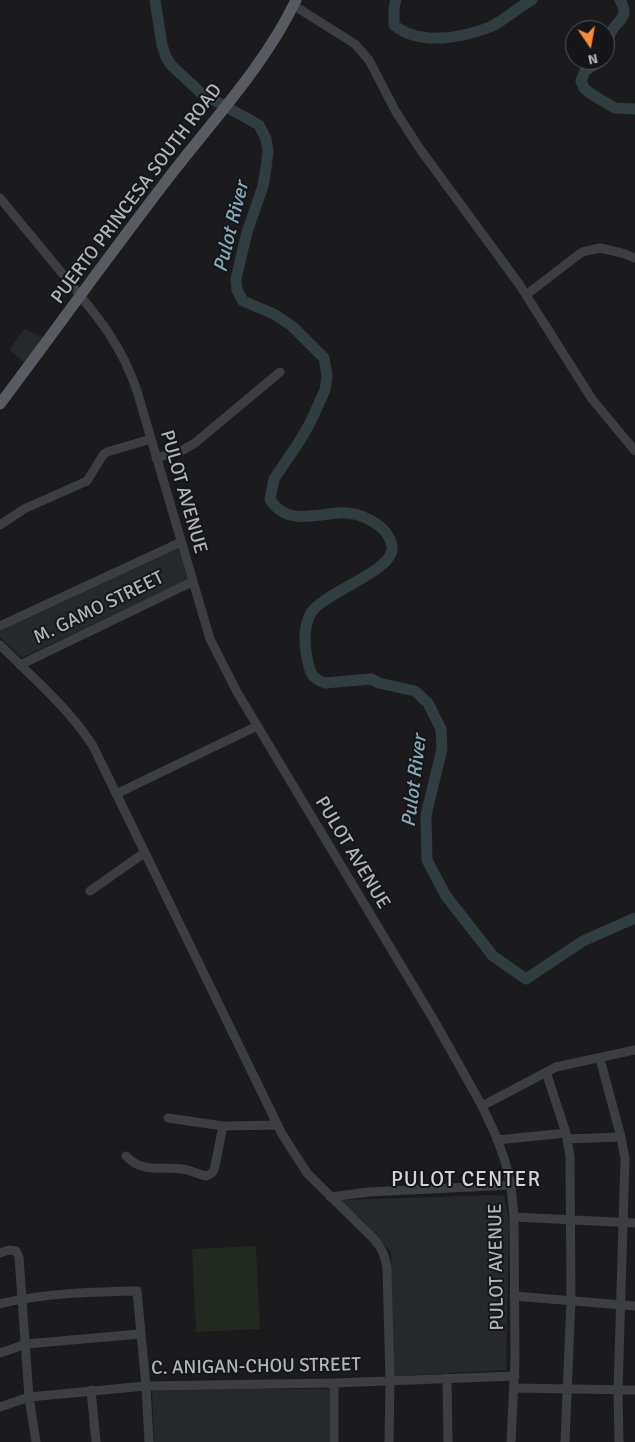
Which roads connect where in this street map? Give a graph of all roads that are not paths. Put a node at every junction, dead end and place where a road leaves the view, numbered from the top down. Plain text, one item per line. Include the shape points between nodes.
1 (295, 2) edge
2 (0, 198) edge
3 (635, 258) edge
4 (526, 295) junction
5 (81, 296) junction
6 (280, 372) dead end
7 (0, 404) edge
8 (151, 439) junction
9 (635, 451) edge
10 (156, 458) junction
11 (0, 525) edge
12 (181, 542) junction
13 (192, 582) junction
14 (0, 626) edge
15 (0, 645) edge
16 (20, 665) junction
17 (257, 726) junction
18 (116, 794) junction
19 (144, 853) junction
20 (90, 891) dead end
21 (635, 1050) edge
22 (600, 1059) junction
23 (546, 1072) junction
24 (482, 1106) junction
25 (168, 1118) dead end
26 (278, 1125) junction
27 (223, 1126) junction
28 (567, 1136) junction
29 (621, 1137) junction
30 (497, 1140) junction
31 (126, 1156) dead end
32 (511, 1185) junction
33 (330, 1197) junction
34 (514, 1217) junction
35 (569, 1220) junction
36 (623, 1221) junction
37 (635, 1222) edge
38 (0, 1253) edge
39 (514, 1296) junction
40 (22, 1299) junction
41 (571, 1300) junction
42 (0, 1304) edge
43 (620, 1305) junction
44 (635, 1306) edge
45 (140, 1334) junction
46 (26, 1344) junction
47 (0, 1353) edge
48 (514, 1376) junction
49 (447, 1378) junction
50 (390, 1380) junction
51 (334, 1383) junction
52 (146, 1386) junction
53 (514, 1388) junction
54 (567, 1389) junction
55 (91, 1390) junction
56 (618, 1390) junction
57 (635, 1390) edge
58 (29, 1397) junction
59 (0, 1408) edge
60 (36, 1442) edge
61 (96, 1442) edge
62 (149, 1442) edge
63 (334, 1442) edge
64 (389, 1442) edge
65 (448, 1442) edge
66 (511, 1442) edge
67 (565, 1442) edge
68 (619, 1442) edge

1 - 4 street via 355,44 369,60 420,149
1 - 5 main road, PUERTO PRINCESA SOUTH ROAD via 283,26 236,93
2 - 5 street, PULOT AVENUE
3 - 4 street via 600,248 582,252
4 - 9 street via 592,399
5 - 7 main road, PUERTO PRINCESA SOUTH ROAD
5 - 8 street, PULOT AVENUE via 110,333 125,360
6 - 10 street via 196,443
8 - 10 street, PULOT AVENUE
8 - 11 street via 107,452 86,481 24,509
10 - 12 street, PULOT AVENUE
12 - 13 street, PULOT AVENUE
12 - 14 street
13 - 16 street, M. GAMO STREET
13 - 17 street, PULOT AVENUE via 210,639
15 - 16 street
16 - 18 street via 82,729
17 - 18 street
17 - 24 street, PULOT AVENUE
18 - 19 street
19 - 20 street
19 - 26 street
21 - 22 street
22 - 23 street via 556,1067
22 - 29 street
23 - 24 street
23 - 28 street
24 - 30 street, PULOT AVENUE
25 - 27 street
26 - 27 street
26 - 33 street via 307,1173
27 - 31 street via 216,1166 210,1175 183,1169 146,1168 136,1165
28 - 29 street
28 - 30 street
28 - 35 street via 570,1156
29 - 36 street via 625,1160
30 - 32 street, PULOT AVENUE
32 - 33 street
32 - 34 street, PULOT AVENUE
33 - 50 street via 380,1246 385,1255
34 - 35 street
34 - 39 street, PULOT AVENUE
35 - 36 street
35 - 41 street
36 - 37 street
36 - 43 street
38 - 40 street via 16,1251 19,1257
39 - 41 street
39 - 48 street, PULOT AVENUE
40 - 42 street
40 - 45 street via 137,1291
40 - 46 street
41 - 43 street
41 - 54 street
43 - 44 street
43 - 56 street
45 - 46 street
45 - 52 street
46 - 47 street
46 - 58 street
48 - 49 street, C. ANIGAN-CHOU STREET
48 - 53 street, PULOT AVENUE
49 - 50 street, C. ANIGAN-CHOU STREET
49 - 65 street
50 - 51 street, C. ANIGAN-CHOU STREET
50 - 64 street
51 - 52 street, C. ANIGAN-CHOU STREET
51 - 63 street
52 - 55 street, C. ANIGAN-CHOU STREET
52 - 62 street
53 - 54 street
53 - 66 street, PULOT AVENUE
54 - 56 street
54 - 67 street
55 - 58 street, C. ANIGAN-CHOU STREET
55 - 61 street
56 - 57 street
56 - 68 street
58 - 59 street, C. ANIGAN-CHOU STREET
58 - 60 street

